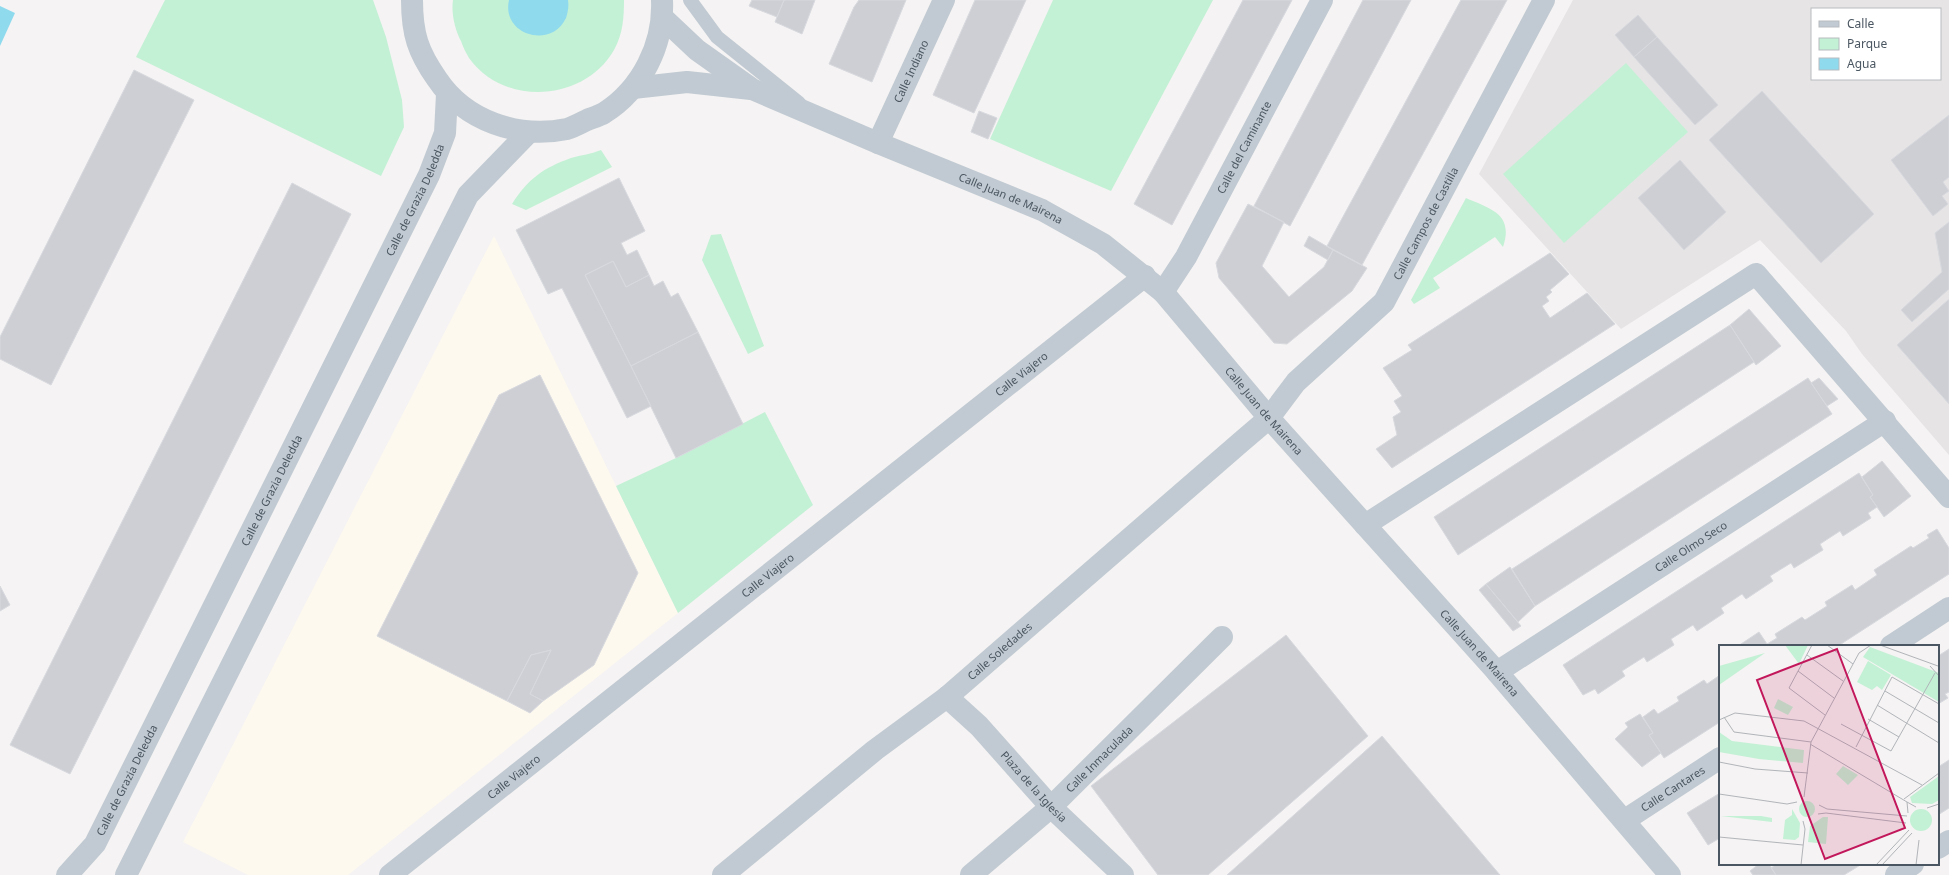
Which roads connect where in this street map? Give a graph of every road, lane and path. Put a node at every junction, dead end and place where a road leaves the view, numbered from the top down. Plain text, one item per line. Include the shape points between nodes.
1 (412, 0) edge
2 (690, 0) edge
3 (944, 0) edge
4 (1322, 0) edge
5 (1544, 0) edge
6 (662, 9) edge
7 (633, 88) junction
8 (752, 89) junction
9 (447, 94) junction
10 (815, 116) junction
11 (529, 132) junction
12 (878, 143) junction
13 (1145, 276) junction
14 (1163, 292) junction
15 (1269, 418) junction
16 (1885, 421) junction
17 (1949, 497) edge
18 (1365, 525) junction
19 (1949, 608) edge
20 (1222, 637) dead end
21 (1893, 645) edge
22 (1497, 672) junction
23 (947, 697) junction
24 (1719, 759) edge
25 (1051, 807) junction
26 (1624, 820) junction
27 (1949, 841) edge
28 (1939, 847) edge
29 (1911, 865) edge
30 (67, 875) edge
31 (126, 875) edge
32 (390, 875) edge
33 (723, 875) edge
34 (971, 875) edge
35 (1123, 875) edge
36 (1670, 875) edge
37 (1896, 875) edge

1 - 9 street via 412,22 422,58
2 - 10 lane via 717,37
3 - 12 street, Calle Indiano
4 - 14 street, Calle del Caminante via 1186,257
5 - 15 street, Calle Campos de Castilla via 1384,302 1296,382
6 - 7 street via 652,59
6 - 8 street, Calle Juan de Mairena via 697,50
7 - 8 street, Calle Juan de Mairena via 687,82
7 - 11 street via 604,113 568,128
8 - 10 street, Calle Juan de Mairena
9 - 11 street via 468,111 497,126
9 - 30 street, Calle de Grazia Deledda via 445,133 429,175 95,844
10 - 12 street, Calle Juan de Mairena
11 - 31 street via 468,195
12 - 13 street, Calle Juan de Mairena via 1042,210 1103,244
13 - 14 street, Calle Juan de Mairena
13 - 32 street, Calle Viajero
14 - 15 street, Calle Juan de Mairena
15 - 18 street, Calle Juan de Mairena
15 - 23 street, Calle Soledades
16 - 17 street
16 - 18 street via 1756,274
16 - 22 street, Calle Olmo Seco
18 - 22 street, Calle Juan de Mairena
19 - 21 street
20 - 25 street, Calle Inmaculada
22 - 26 street, Calle Juan de Mairena
23 - 25 street, Plaza de la Iglesia via 979,726
23 - 33 street, Calle Soledades via 875,750
24 - 26 street, Calle Cantares
25 - 34 street, Calle Inmaculada
25 - 35 street, Plaza de la Iglesia
26 - 36 street, Calle Juan de Mairena
27 - 28 street
29 - 37 street

